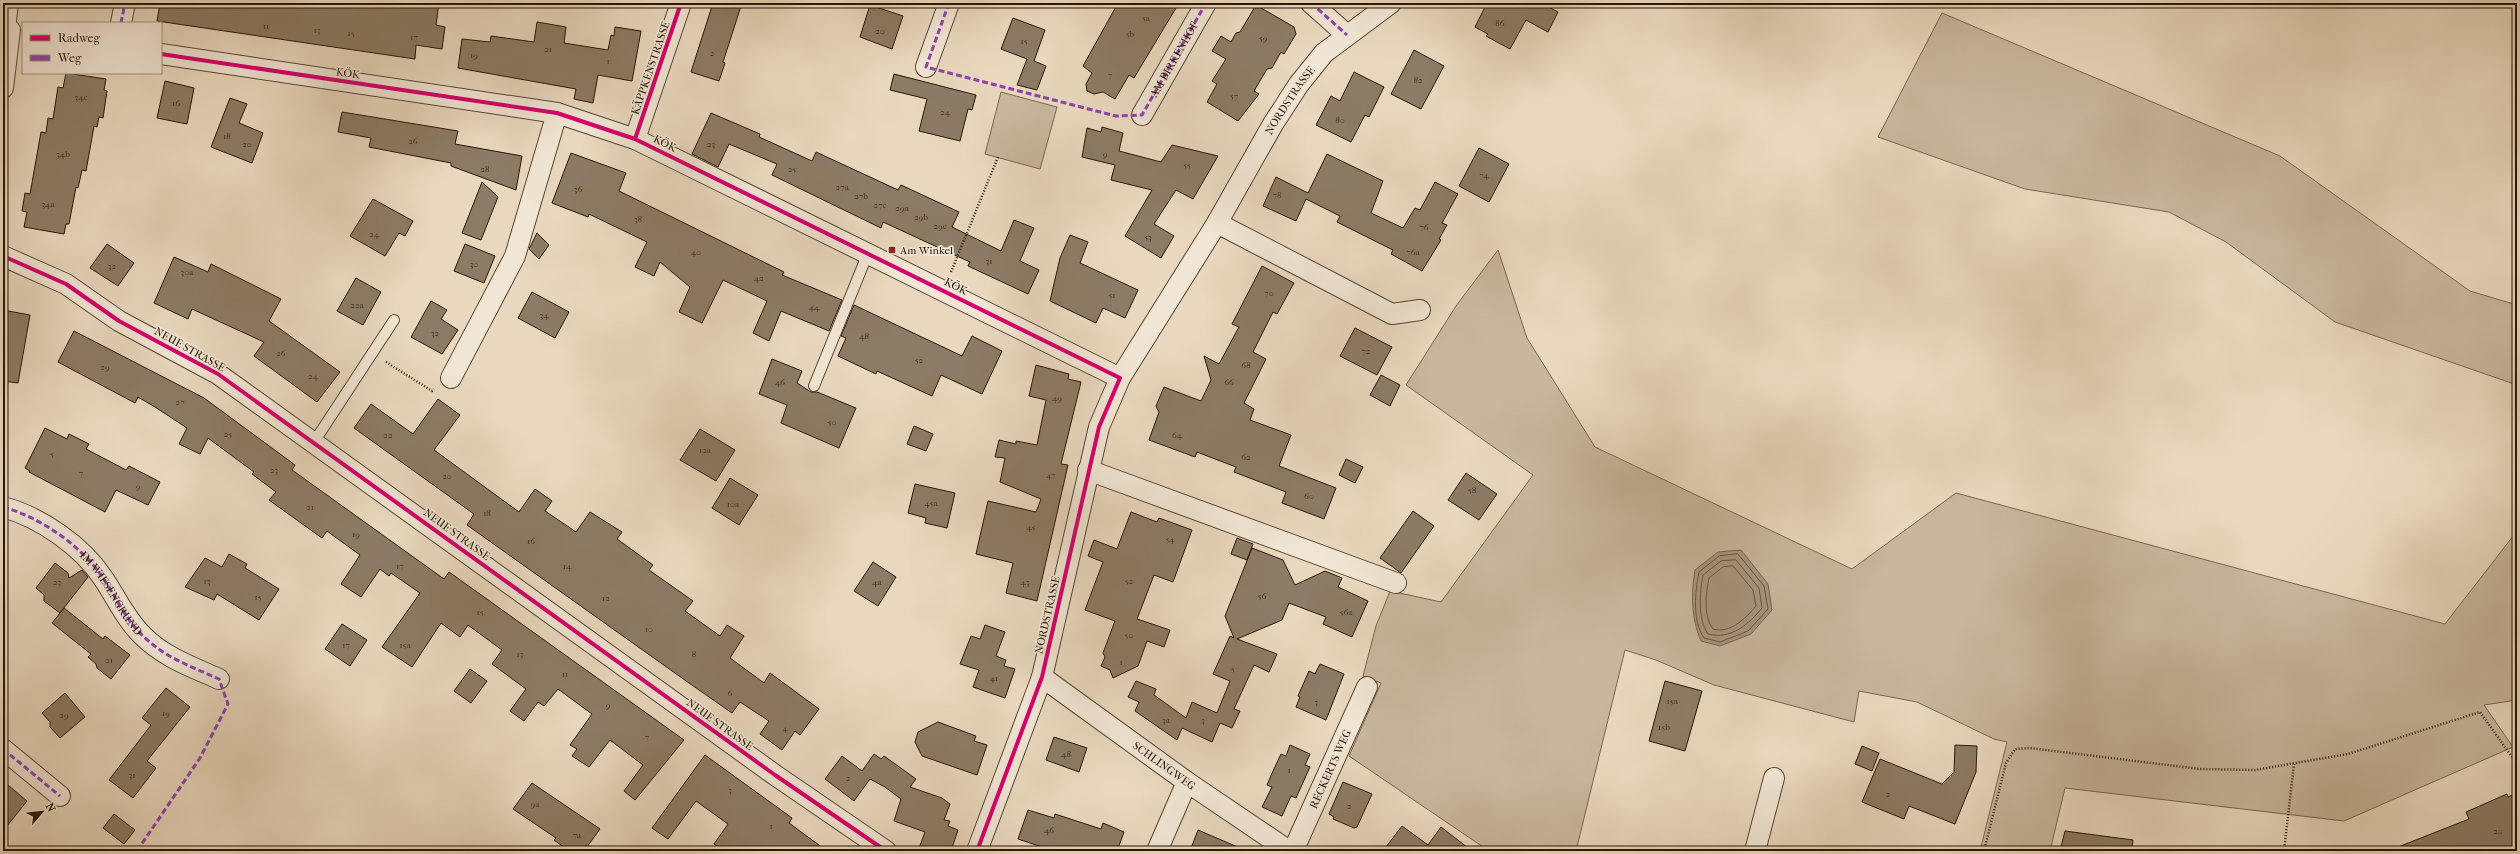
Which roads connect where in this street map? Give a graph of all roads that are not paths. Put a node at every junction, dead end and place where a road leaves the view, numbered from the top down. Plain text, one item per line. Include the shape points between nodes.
1 (8, 3) edge
2 (125, 3) edge
3 (681, 3) edge
4 (949, 3) edge
5 (1206, 3) edge
6 (1311, 3) edge
7 (1391, 3) edge
8 (121, 22) edge
9 (10, 30) edge
10 (1347, 35) junction
11 (162, 54) edge
12 (926, 66) dead end
13 (3, 88) edge
14 (557, 113) junction
15 (1142, 116) dead end
16 (635, 139) junction
17 (1217, 223) junction
18 (868, 253) junction
19 (3, 256) edge
20 (1420, 310) dead end
21 (394, 320) dead end
22 (451, 378) road end
23 (1120, 378) junction
24 (814, 386) dead end
25 (314, 442) junction
26 (1088, 470) junction
27 (3, 507) edge
28 (1396, 583) dead end
29 (1042, 677) junction
30 (219, 680) dead end
31 (1367, 687) dead end
32 (3, 749) edge
33 (1774, 778) dead end
34 (1187, 782) junction
35 (60, 796) dead end
36 (886, 851) edge
37 (978, 851) edge
38 (1157, 851) edge
39 (1289, 851) edge
40 (1293, 851) edge
41 (1755, 851) edge

1 - 9 street
2 - 8 street
3 - 16 street, KÄPPKENSTRASSE
4 - 12 street
5 - 15 street, AM BIRKENHOF
6 - 10 street
7 - 10 street, NORDSTRASSE
9 - 13 street
10 - 17 street, NORDSTRASSE via 1324,53 1299,84 1273,124
11 - 14 street, KÖK
14 - 16 street, KÖK
14 - 22 street via 515,256
16 - 18 street, KÖK
17 - 20 street via 1392,314
17 - 23 street, NORDSTRASSE
18 - 23 street, KÖK
18 - 24 lane
19 - 25 street, NEUE STRASSE via 66,284 119,321 218,374
21 - 25 lane
23 - 26 street, NORDSTRASSE via 1099,427
25 - 36 street, NEUE STRASSE via 756,761
26 - 28 street
26 - 29 street, NORDSTRASSE
27 - 30 street, IM WIESENGRUND via 19,512 77,549 93,564 141,635 161,652
29 - 34 street, SCHLINGWEG
29 - 37 street, NORDSTRASSE
31 - 40 street, RECKERTS WEG
32 - 35 street
33 - 41 street
34 - 38 street
34 - 39 street, SCHLINGWEG

